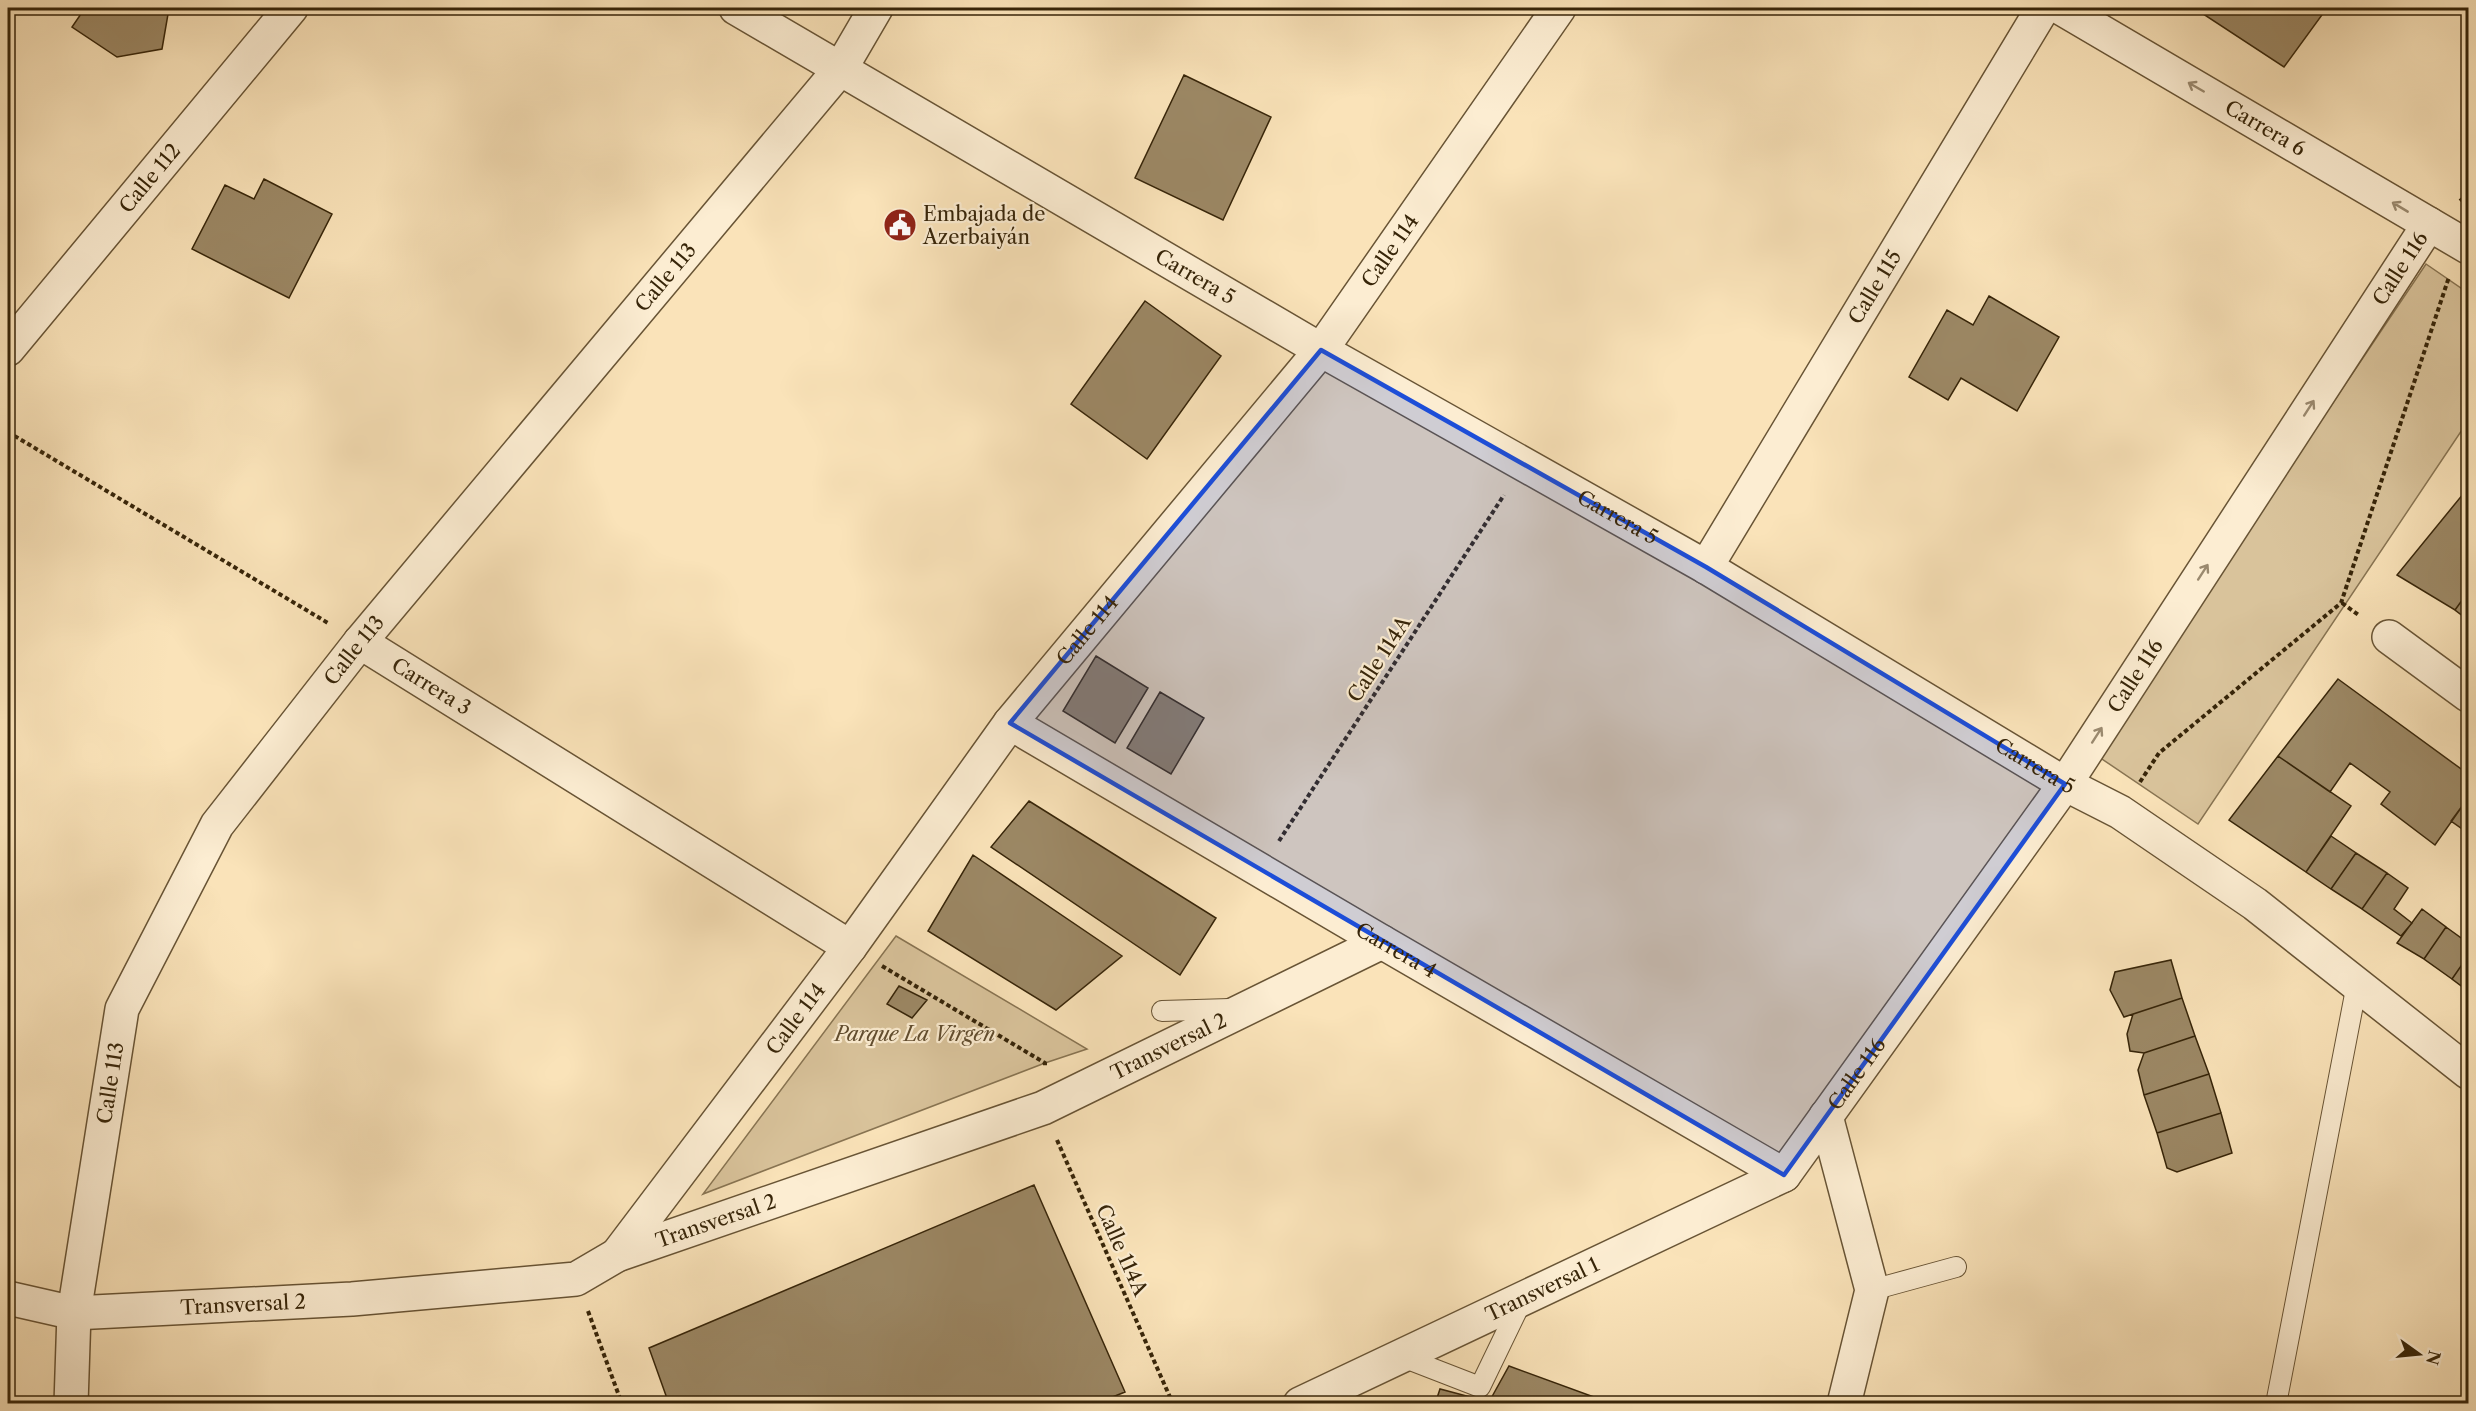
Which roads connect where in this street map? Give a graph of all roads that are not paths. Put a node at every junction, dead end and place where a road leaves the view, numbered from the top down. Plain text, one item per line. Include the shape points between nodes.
1 (291, 8) edge
2 (736, 8) edge
3 (876, 8) edge
4 (1559, 8) edge
5 (2043, 8) edge
6 (2061, 8) edge
7 (841, 68) junction
8 (2429, 224) junction
9 (2465, 245) edge
10 (8, 350) edge
11 (1321, 350) junction
12 (1706, 567) junction
13 (2389, 637) dead end
14 (360, 642) junction
15 (2469, 695) edge
16 (1010, 723) junction
17 (2065, 784) junction
18 (1382, 942) junction
19 (850, 947) junction
20 (2357, 984) junction
21 (1245, 1009) junction
22 (1162, 1011) dead end
23 (2469, 1072) edge
24 (1826, 1116) junction
25 (1784, 1175) junction
26 (617, 1255) junction
27 (1956, 1267) dead end
28 (1872, 1290) junction
29 (8, 1298) edge
30 (1523, 1298) junction
31 (74, 1313) junction
32 (1400, 1356) junction
33 (71, 1404) edge
34 (1300, 1404) edge
35 (1844, 1404) edge
36 (2276, 1404) edge

1 - 10 street, Calle 112
2 - 7 street, Carrera 5
3 - 7 street, Calle 113
4 - 11 street, Calle 114
5 - 12 street, Calle 115
8 -> 6 street, Carrera 6
7 - 11 street, Carrera 5
7 - 14 street, Calle 113
8 - 9 street, Carrera 6
17 -> 8 street, Calle 116
11 - 12 street, Carrera 5
11 - 16 street, Calle 114
12 - 17 street, Carrera 5
13 - 15 street
14 - 19 street, Carrera 3
14 - 31 street, Calle 113 via 217,825 122,1009
16 - 18 street, Carrera 4
16 - 19 street, Calle 114
17 - 20 street, Carrera 5 via 2120,812 2255,904
17 - 24 street, Calle 116
18 - 21 street, Transversal 2
18 - 25 street, Carrera 4
19 - 26 street, Calle 114
20 - 23 street, Carrera 5
20 - 36 lane
21 - 22 lane
21 - 26 street, Transversal 2 via 1043,1108
24 - 25 street, Calle 116
24 - 28 street, Calle 116
25 - 30 street, Transversal 1
26 - 31 street, Transversal 2 via 576,1279 352,1299
27 - 28 lane
28 - 35 street, Calle 116
29 - 31 street, Transversal 2
30 - 32 street, Transversal 1
30 - 32 lane via 1480,1387
31 - 33 street, Calle 113
32 - 34 street, Transversal 1

